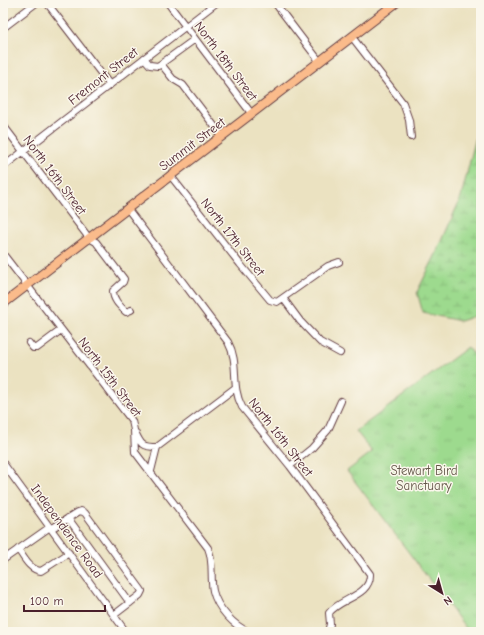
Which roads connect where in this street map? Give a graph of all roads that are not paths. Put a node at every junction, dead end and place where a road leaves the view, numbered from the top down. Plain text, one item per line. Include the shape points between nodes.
1 (36, 3) edge
2 (47, 3) edge
3 (168, 3) edge
4 (216, 3) edge
5 (275, 3) edge
6 (396, 3) edge
7 (186, 26) junction
8 (3, 28) edge
9 (352, 37) junction
10 (195, 39) junction
11 (144, 58) junction
12 (320, 62) junction
13 (161, 64) junction
14 (110, 85) junction
15 (252, 113) junction
16 (3, 125) edge
17 (222, 136) junction
18 (411, 137) dead end
19 (23, 152) junction
20 (3, 167) edge
21 (170, 175) junction
22 (127, 208) junction
23 (89, 238) junction
24 (3, 254) edge
25 (339, 262) dead end
26 (26, 286) junction
27 (283, 298) junction
28 (3, 304) edge
29 (131, 310) dead end
30 (61, 330) junction
31 (28, 343) dead end
32 (340, 353) dead end
33 (235, 388) junction
34 (341, 401) dead end
35 (134, 430) junction
36 (157, 447) junction
37 (3, 463) edge
38 (290, 466) junction
39 (151, 472) junction
40 (68, 518) junction
41 (50, 528) junction
42 (18, 549) junction
43 (68, 553) junction
44 (3, 560) edge
45 (130, 603) junction
46 (114, 615) junction
47 (126, 632) edge
48 (249, 632) edge
49 (328, 632) edge

1 - 8 street
2 - 14 street
3 - 7 street, North 18th Street
4 - 7 street, Fremont Street
5 - 12 street
6 - 9 main road, Summit Street
7 - 10 street, North 18th Street
7 - 11 street, Fremont Street
9 - 12 main road, Summit Street
9 - 18 street via 403,103
10 - 13 street
10 - 15 street, North 18th Street
11 - 13 street via 150,65
11 - 14 street, Fremont Street
12 - 15 main road, Summit Street
13 - 17 street via 173,79 183,85
14 - 19 street, Fremont Street
15 - 17 main road, Summit Street
16 - 19 street, North 16th Street
17 - 21 main road, Summit Street
19 - 20 street, Fremont Street
19 - 23 street, North 16th Street
21 - 22 main road, Summit Street
21 - 27 street, North 17th Street via 270,300 277,302
22 - 23 main road, Summit Street
22 - 33 street, North 16th Street via 228,342 235,360
23 - 26 main road, Summit Street
23 - 29 street, North 16th Street via 96,242 124,279 113,291 113,296 126,312
24 - 26 street, North 15th Street
25 - 27 street via 328,266
26 - 28 main road, Summit Street
26 - 30 street, North 15th Street
27 - 32 street via 309,332 320,342
30 - 31 street via 37,348
30 - 35 street, North 15th Street via 132,421
33 - 36 street
33 - 38 street, North 16th Street via 242,407
34 - 38 street via 328,430 312,448
35 - 36 street via 140,443 146,447
35 - 39 street, North 15th Street via 135,452
36 - 39 street
37 - 41 street, Independence Road
38 - 49 street, North 16th Street via 370,574 370,581 365,589 329,613
39 - 48 street, North 15th Street via 208,548 211,554 213,591 217,602 243,630
40 - 41 street
40 - 45 street
40 - 45 street via 81,511 85,514 140,588 140,595
41 - 42 street
41 - 43 street, Independence Road
42 - 43 street via 31,566 41,571
42 - 44 street
43 - 46 street, Independence Road
45 - 46 street
46 - 47 street, Independence Road

